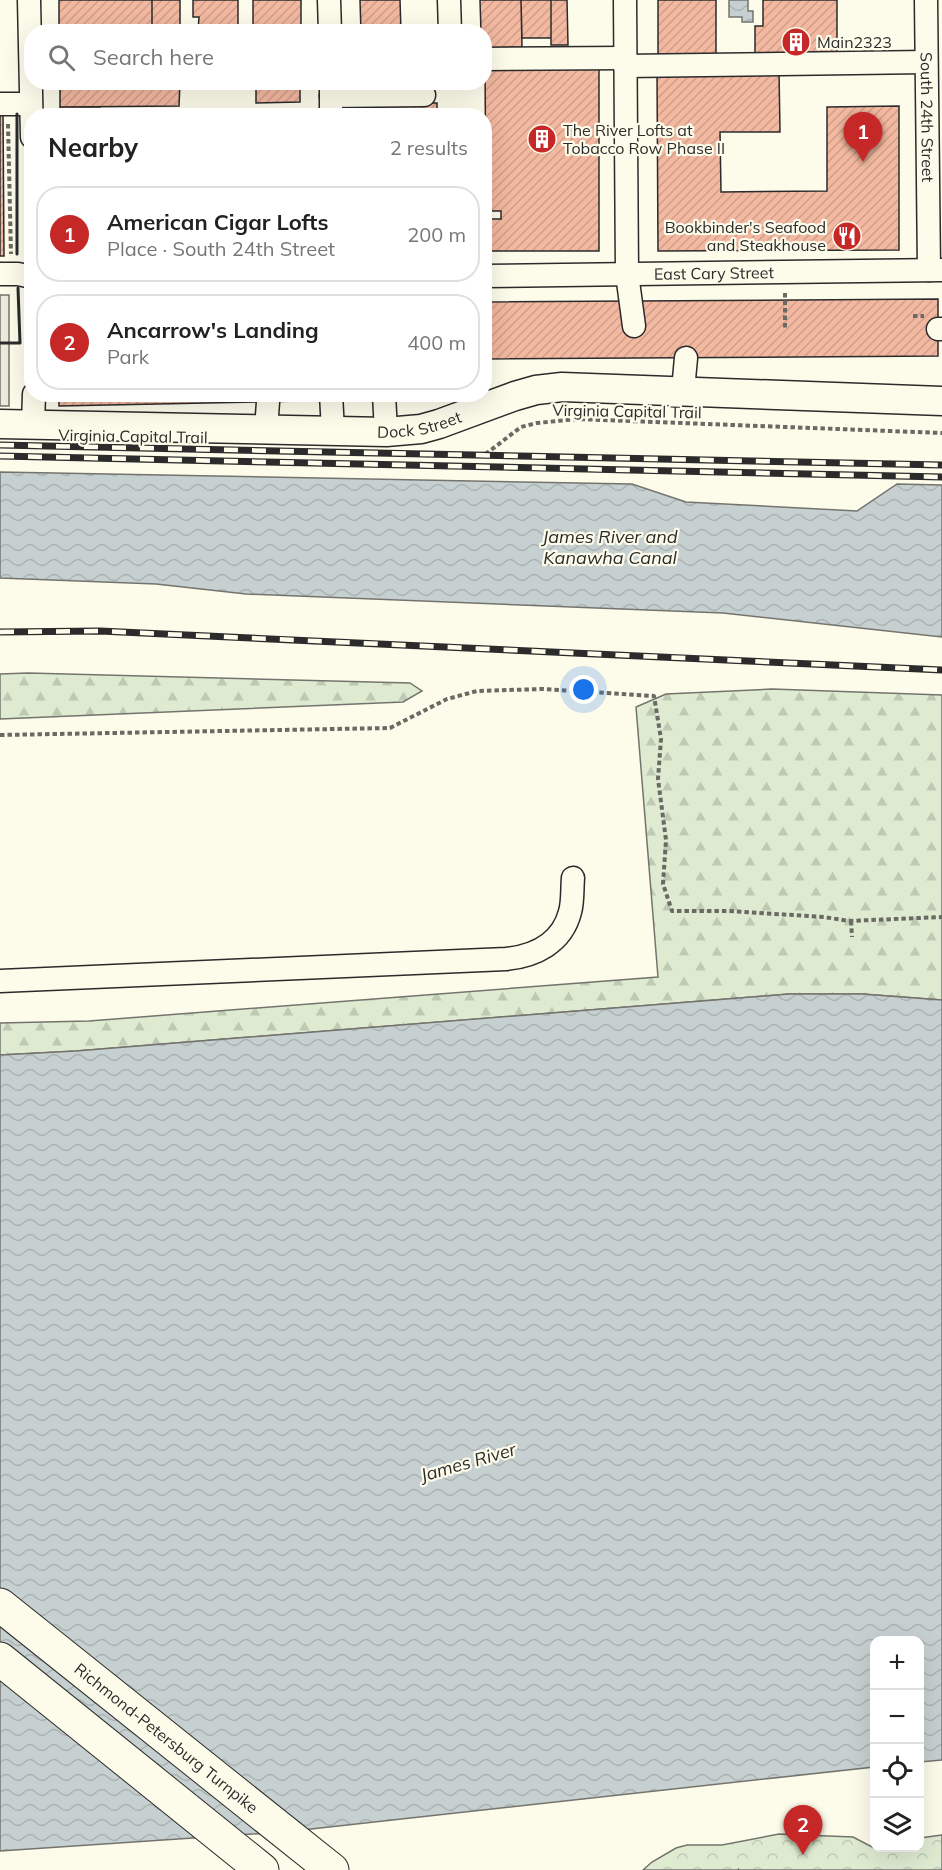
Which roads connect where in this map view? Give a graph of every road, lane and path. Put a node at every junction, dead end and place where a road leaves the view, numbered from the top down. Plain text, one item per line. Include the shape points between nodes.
1 (29, 0) edge
2 (329, 0) edge
3 (449, 0) edge
4 (625, 0) edge
5 (926, 0) edge
6 (29, 24) edge
7 (330, 24) edge
8 (450, 24) edge
9 (492, 59) edge
10 (625, 62) junction
11 (926, 62) junction
12 (30, 90) edge
13 (424, 95) dead end
14 (331, 98) edge
15 (30, 104) junction
16 (30, 108) edge
17 (4, 109) edge
18 (5, 266) edge
19 (935, 270) edge
20 (627, 274) junction
21 (24, 276) edge
22 (492, 276) edge
23 (785, 300) dead end
24 (625, 326) dead end
25 (785, 328) dead end
26 (686, 358) dead end
27 (683, 390) junction
28 (942, 401) edge
29 (34, 402) edge
30 (331, 402) edge
31 (384, 402) edge
32 (0, 424) edge
33 (33, 425) junction
34 (333, 431) junction
35 (386, 432) junction
36 (942, 433) edge
37 (417, 455) dead end
38 (0, 735) edge
39 (573, 878) dead end
40 (942, 917) edge
41 (851, 921) junction
42 (852, 937) dead end
43 (0, 981) edge
44 (0, 1605) edge
45 (0, 1659) edge
46 (262, 1870) edge
47 (332, 1870) edge

1 - 6 street
2 - 7 street
3 - 8 street
4 - 10 street
5 - 11 street, South 24th Street
9 - 10 street
10 - 11 street
10 - 20 street
11 - 19 street, South 24th Street
12 - 15 street
13 - 14 street
15 - 16 street
15 - 17 street
17 - 18 path
18 - 21 street
19 - 20 street, East Cary Street
20 - 22 street, East Cary Street
20 - 24 street
23 - 25 path
26 - 27 street
27 - 28 main road, Dock Street
27 - 35 main road, Dock Street via 536,390 439,424
29 - 33 street
30 - 34 street
31 - 35 street
32 - 33 main road, Dock Street
33 - 34 main road, Dock Street via 267,416
34 - 35 main road, Dock Street
36 - 37 path, Virginia Capital Trail via 577,419 521,427 487,453 476,456
38 - 41 path via 390,728 447,699 477,691 542,689 654,696 661,739 658,788 666,840 663,884 672,911 824,916
39 - 43 street via 570,912 559,934 545,948 525,957
40 - 41 path
41 - 42 path
44 - 47 highway, Richmond-Petersburg Turnpike
45 - 46 highway

